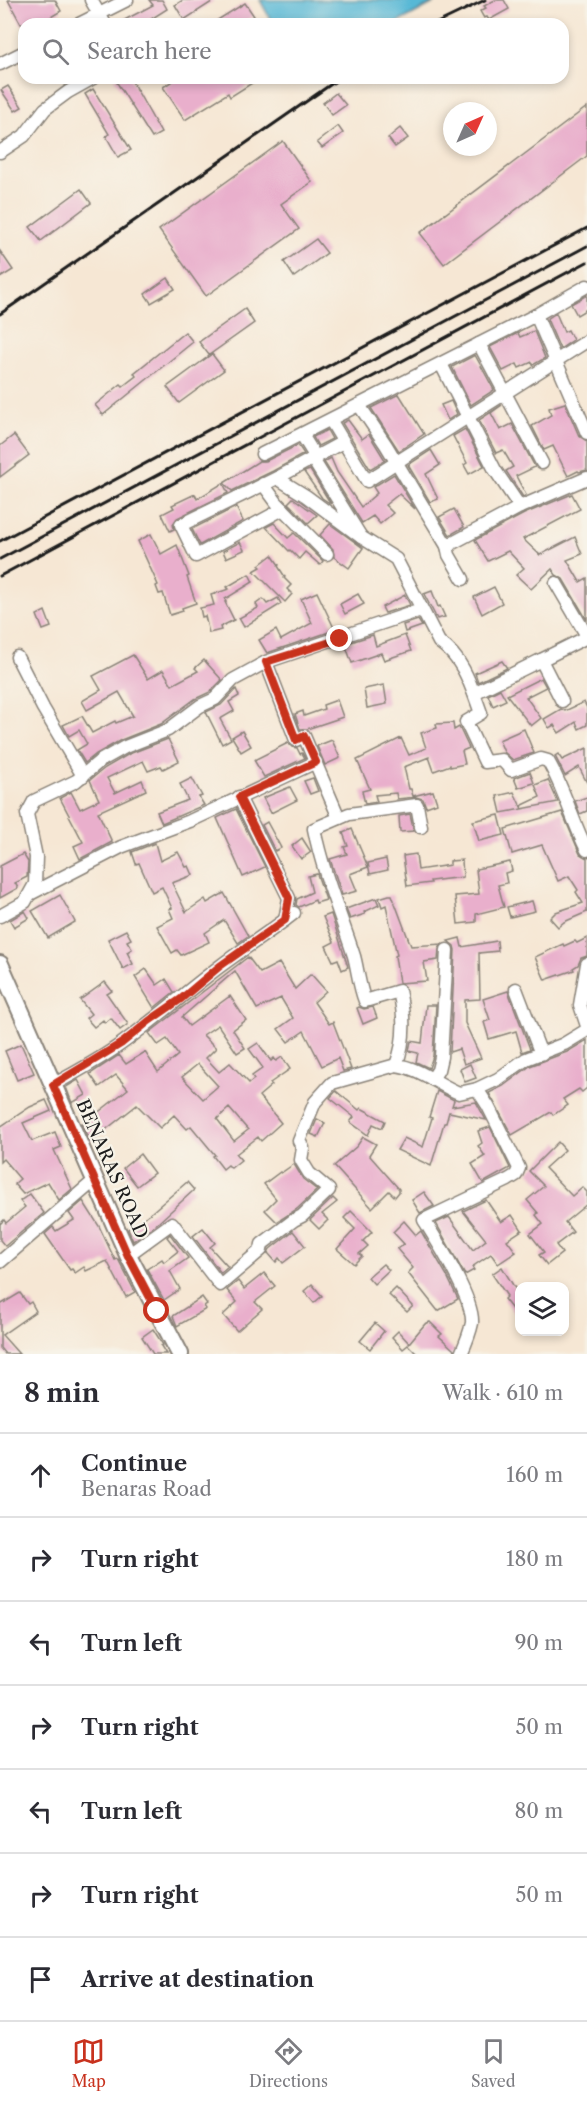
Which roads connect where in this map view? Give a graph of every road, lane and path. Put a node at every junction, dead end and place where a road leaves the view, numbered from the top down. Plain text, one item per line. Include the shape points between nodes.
1 (92, 0) edge
2 (127, 0) edge
3 (101, 18) edge
4 (103, 18) edge
5 (18, 55) edge
6 (0, 64) edge
7 (82, 84) edge
8 (0, 152) edge
9 (587, 286) edge
10 (536, 315) junction
11 (587, 341) edge
12 (479, 344) junction
13 (555, 361) junction
14 (441, 364) junction
15 (504, 393) junction
16 (359, 405) junction
17 (468, 416) junction
18 (331, 421) junction
19 (587, 433) edge
20 (303, 435) junction
21 (343, 442) junction
22 (262, 454) dead end
23 (314, 457) junction
24 (396, 462) junction
25 (542, 463) dead end
26 (277, 478) junction
27 (587, 478) edge
28 (263, 484) junction
29 (520, 507) junction
30 (283, 509) junction
31 (361, 537) junction
32 (447, 546) junction
33 (327, 554) dead end
34 (463, 579) dead end
35 (556, 583) dead end
36 (421, 610) junction
37 (587, 636) edge
38 (17, 657) dead end
39 (541, 660) junction
40 (266, 662) junction
41 (474, 693) junction
42 (562, 701) dead end
43 (316, 762) junction
44 (83, 776) junction
45 (239, 797) junction
46 (339, 818) junction
47 (421, 827) dead end
48 (587, 850) edge
49 (30, 894) junction
50 (0, 916) edge
51 (447, 950) dead end
52 (0, 964) edge
53 (587, 964) edge
54 (516, 989) dead end
55 (587, 1026) edge
56 (587, 1030) edge
57 (541, 1054) junction
58 (396, 1065) junction
59 (432, 1079) junction
60 (53, 1085) junction
61 (477, 1089) junction
62 (95, 1180) junction
63 (128, 1256) junction
64 (2, 1257) edge
65 (180, 1354) edge
66 (461, 1354) edge

1 - 3 street
2 - 4 street
5 - 6 street
7 - 8 street via 45,109 24,136
9 - 10 street
10 - 12 street
10 - 13 street
11 - 13 street
12 - 14 street
12 - 15 street
13 - 15 street
13 - 19 street
14 - 16 street
14 - 17 street
15 - 17 street
15 - 25 street
16 - 18 street
16 - 24 street
17 - 24 street
17 - 29 street via 495,470
18 - 20 street
18 - 21 street
20 - 22 street
20 - 23 street
21 - 23 street
21 - 24 street via 367,481
23 - 26 street
23 - 31 street
24 - 32 street
26 - 28 street
26 - 31 street
27 - 29 street
28 - 30 street
28 - 30 street via 182,525 196,556
29 - 32 street
30 - 33 street
31 - 36 street via 396,559
32 - 34 street
35 - 37 street
36 - 40 street
36 - 41 street via 439,642 465,669
37 - 39 street
38 - 44 street
39 - 41 street
39 - 42 street
40 - 43 street via 296,740 304,736
40 - 44 street via 233,680 215,699 168,730 124,747
41 - 48 street via 481,713 466,722 485,762 502,760 511,770 541,759 548,761
43 - 45 street
43 - 46 street
44 - 49 street via 34,801 27,814 36,857 35,884
45 - 49 street via 121,847
45 - 60 street via 289,898 290,917 122,1043
46 - 47 street via 417,804
46 - 58 street via 314,829 365,1001 399,990 404,1026
49 - 50 street via 25,902
51 - 59 street via 441,1057
52 - 60 main road, BENARAS ROAD
53 - 55 street via 580,1005
54 - 57 street
56 - 57 street
57 - 61 street via 518,1063
58 - 59 street
58 - 63 street via 332,1083 315,1102 299,1141 303,1148 301,1160 309,1173 329,1190 303,1216 262,1244 261,1250 220,1285 172,1223
59 - 61 street via 459,1093
60 - 62 main road, BENARAS ROAD
61 - 66 street via 519,1168 508,1180 424,1220 455,1271 467,1302 472,1321
62 - 63 main road, BENARAS ROAD
62 - 64 street
63 - 65 main road, BENARAS ROAD

